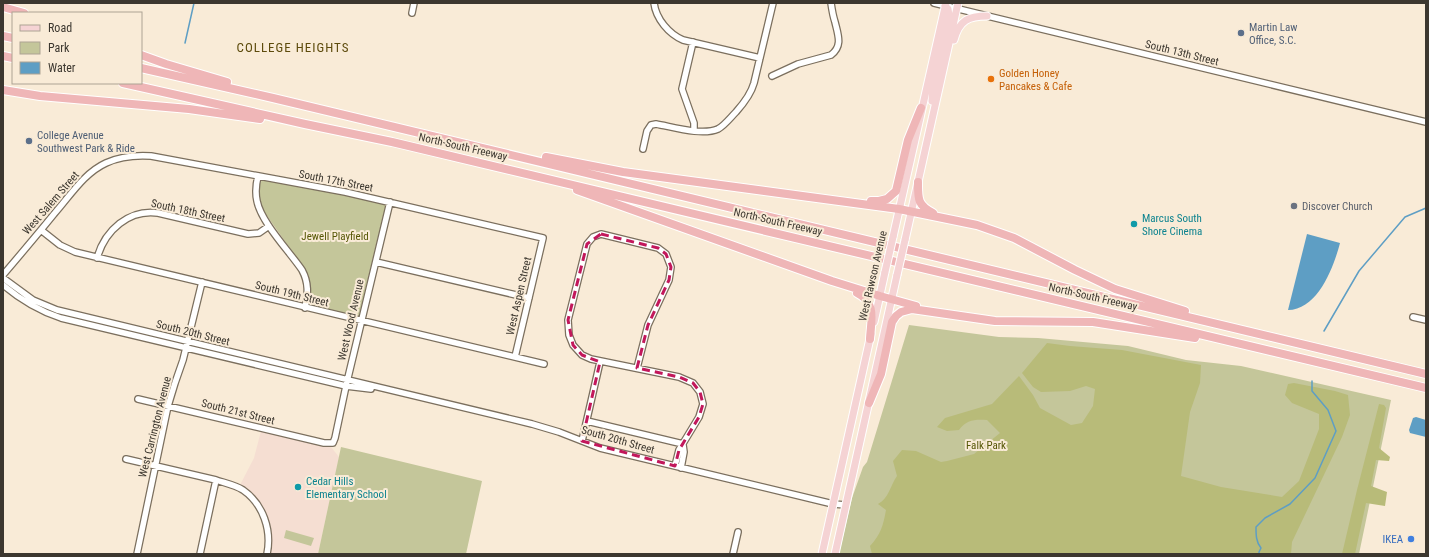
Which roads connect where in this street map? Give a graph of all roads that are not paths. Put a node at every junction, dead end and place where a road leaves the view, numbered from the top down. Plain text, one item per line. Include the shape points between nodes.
1 (414, 3) edge
2 (654, 3) edge
3 (773, 3) edge
4 (831, 3) edge
5 (934, 3) edge
6 (946, 4) edge
7 (956, 5) edge
8 (3, 6) edge
9 (21, 12) edge
10 (412, 13) dead end
11 (987, 16) junction
12 (693, 42) junction
13 (142, 55) edge
14 (760, 58) junction
15 (142, 68) edge
16 (772, 76) dead end
17 (127, 84) edge
18 (3, 90) edge
19 (273, 98) junction
20 (921, 108) junction
21 (1426, 122) edge
22 (931, 123) junction
23 (305, 124) junction
24 (694, 131) junction
25 (482, 148) junction
26 (643, 149) dead end
27 (123, 157) joint
28 (522, 172) junction
29 (258, 176) junction
30 (918, 182) junction
31 (829, 199) junction
32 (390, 202) junction
33 (899, 209) junction
34 (912, 212) junction
35 (943, 217) junction
36 (269, 226) junction
37 (41, 230) junction
38 (543, 238) joint
39 (98, 258) junction
40 (376, 262) junction
41 (3, 276) edge
42 (832, 281) junction
43 (202, 282) junction
44 (3, 285) edge
45 (880, 296) junction
46 (529, 298) junction
47 (892, 300) junction
48 (305, 308) junction
49 (948, 314) junction
50 (1414, 317) dead end
51 (1426, 320) edge
52 (361, 321) junction
53 (1249, 332) junction
54 (870, 339) junction
55 (187, 345) junction
56 (1264, 349) junction
57 (515, 357) junction
58 (600, 362) junction
59 (544, 364) dead end
60 (637, 368) junction
61 (1426, 374) edge
62 (347, 383) junction
63 (1426, 388) edge
64 (138, 399) dead end
65 (869, 403) junction
66 (168, 406) junction
67 (587, 421) junction
68 (582, 441) junction
69 (332, 443) joint
70 (683, 445) junction
71 (126, 458) dead end
72 (156, 466) junction
73 (678, 467) junction
74 (216, 480) junction
75 (833, 504) junction
76 (846, 505) junction
77 (738, 532) dead end
78 (137, 554) edge
79 (200, 554) edge
80 (267, 554) edge
81 (733, 554) edge
82 (822, 554) edge
83 (835, 554) edge

1 - 10 street
2 - 12 street via 657,15 669,31 677,38
3 - 14 street
4 - 16 street via 839,37 839,46 834,53 798,64
5 - 6 street, South 13th Street
6 - 7 street, South 13th Street
6 - 20 main road, West Rawson Avenue
6 - 22 main road via 949,15 933,89
7 - 11 street, South 13th Street
7 - 22 main road
8 - 9 highway
11 - 21 street, South 13th Street
11 - 22 main road via 968,18 956,33 944,89
12 - 14 street
12 - 24 street via 682,86 694,123
13 - 19 highway
14 - 24 street via 752,89 726,123 708,132
15 - 19 highway, North-South Freeway
17 - 23 highway, North-South Freeway
18 - 23 highway
19 - 25 highway, North-South Freeway
20 - 31 highway via 908,140 898,187 894,194 878,201
20 - 33 main road, West Rawson Avenue
22 - 30 main road
23 - 28 highway, North-South Freeway
24 - 26 street via 653,124 647,131
25 - 31 highway via 510,150 623,172
25 - 53 highway, North-South Freeway
27 - 29 street, South 17th Street via 151,156
27 - 37 street, West Salem Street via 106,163 86,177
28 - 42 highway
28 - 56 highway, North-South Freeway
29 - 32 street, South 17th Street
29 - 36 street via 257,200
30 - 34 main road
30 - 35 highway via 921,204
31 - 33 highway
32 - 38 street, South 17th Street
32 - 40 street, West Wood Avenue
33 - 34 highway
33 - 45 main road, West Rawson Avenue, bridge
34 - 35 highway
34 - 47 main road, bridge
35 - 53 highway via 1002,233 1116,289
36 - 39 street, South 18th Street via 259,233 248,234 158,213 139,213 115,228 104,241
36 - 48 street via 306,277 308,291
37 - 39 street, South 19th Street via 65,248
37 - 41 street, West Salem Street
38 - 46 street, West Aspen Street
39 - 43 street, South 19th Street
40 - 46 street
40 - 52 street, West Wood Avenue
41 - 55 street, South 20th Street via 27,296 47,307
42 - 45 highway
42 - 54 highway via 862,295 869,302 872,318
43 - 48 street, South 19th Street
43 - 55 street, West Carrington Avenue
44 - 55 street, South 20th Street via 26,303 50,315
45 - 47 highway
45 - 54 main road, West Rawson Avenue
46 - 57 street, West Aspen Street
47 - 49 highway
47 - 65 main road
48 - 52 street, South 19th Street
49 - 56 highway via 995,321 1093,322
49 - 65 highway via 912,309 896,316 892,322 880,374
50 - 51 street
52 - 57 street, South 19th Street
52 - 62 street, West Wood Avenue
53 - 61 highway, North-South Freeway
54 - 75 main road, West Rawson Avenue
55 - 62 street, South 20th Street
55 - 66 street, West Carrington Avenue
56 - 63 highway, North-South Freeway
57 - 59 street, South 19th Street
58 - 60 street
58 - 60 street via 582,355 573,346 568,320 587,244 593,237 601,234 658,248 666,254 671,267 669,280 648,325
58 - 67 street
60 - 70 street via 679,377 693,383 700,392 702,404 699,417
62 - 68 street, South 20th Street via 559,432
62 - 69 street, West Wood Avenue
64 - 66 street, South 21st Street
65 - 76 main road
66 - 69 street, South 21st Street
66 - 72 street, West Carrington Avenue
67 - 68 street
67 - 70 street
68 - 73 street, South 20th Street via 600,448
70 - 73 street via 679,450
71 - 72 street
72 - 74 street
72 - 78 street, West Carrington Avenue
73 - 75 street, South 20th Street
74 - 79 street
74 - 80 street via 240,489 255,503 267,527
75 - 76 street, South 20th Street
75 - 82 main road, West Rawson Avenue
76 - 83 main road
77 - 81 street

